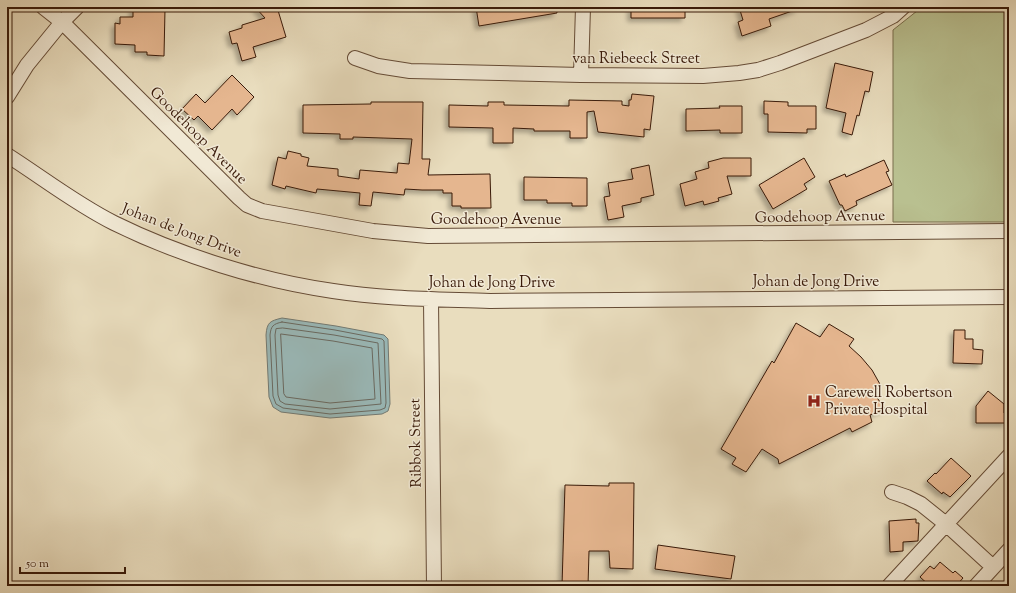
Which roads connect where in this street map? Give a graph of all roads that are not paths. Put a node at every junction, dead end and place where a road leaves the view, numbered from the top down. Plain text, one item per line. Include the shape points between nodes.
1 (43, 7) edge
2 (77, 7) edge
3 (583, 7) edge
4 (904, 7) edge
5 (62, 22) junction
6 (356, 58) dead end
7 (581, 75) junction
8 (7, 97) edge
9 (7, 155) edge
10 (1009, 231) edge
11 (1009, 297) edge
12 (431, 300) junction
13 (1009, 456) edge
14 (892, 492) dead end
15 (946, 524) junction
16 (1009, 550) edge
17 (993, 568) junction
18 (434, 586) edge
19 (890, 586) edge
20 (976, 586) edge

1 - 5 street, Goodehoop Avenue
2 - 5 street
3 - 7 street
4 - 7 street, van Riebeeck Street via 893,16 866,30 758,70 703,76
5 - 8 street via 27,65
5 - 10 street, Goodehoop Avenue via 239,198 247,205 262,211 373,231 428,236
6 - 7 street, van Riebeeck Street via 378,66 410,71
9 - 12 street, Johan de Jong Drive via 87,208 131,231 189,254 256,274 332,291
11 - 12 street, Johan de Jong Drive
12 - 18 street, Ribbok Street
13 - 15 street
14 - 15 street via 921,504
15 - 17 street
15 - 19 street
16 - 17 street
17 - 20 street

